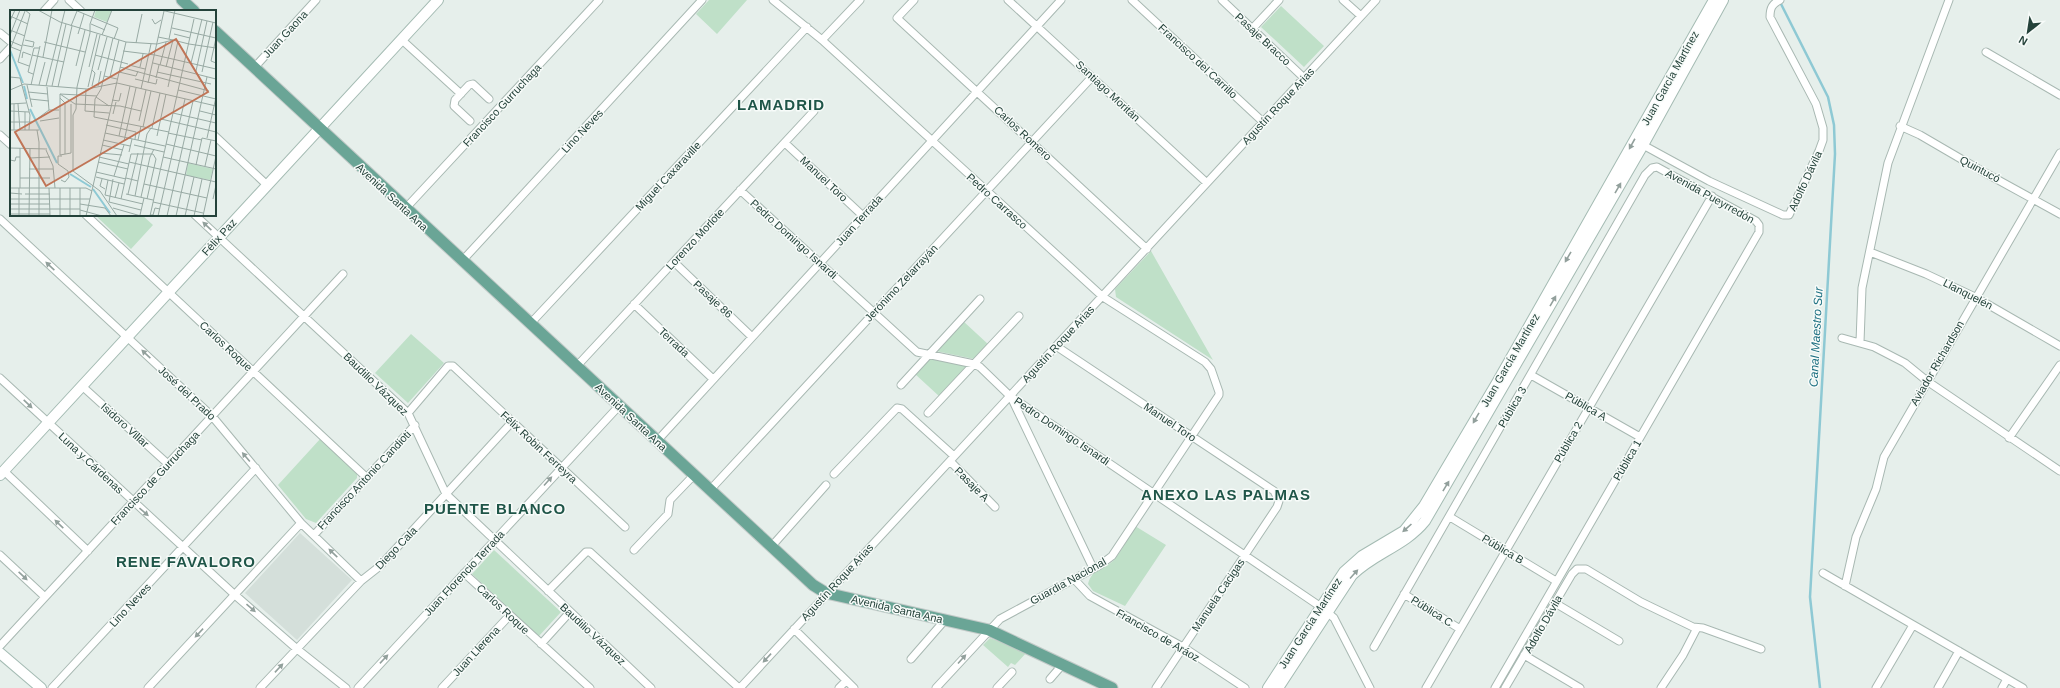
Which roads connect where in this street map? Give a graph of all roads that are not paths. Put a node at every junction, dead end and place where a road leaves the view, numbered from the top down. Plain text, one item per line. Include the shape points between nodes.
1 (54, 0) edge
2 (70, 0) edge
3 (316, 0) edge
4 (438, 0) edge
5 (702, 0) edge
6 (773, 0) edge
7 (860, 0) edge
8 (914, 0) edge
9 (1008, 0) edge
10 (1061, 0) edge
11 (1132, 0) edge
12 (1222, 0) edge
13 (1279, 0) edge
14 (1343, 0) edge
15 (1376, 0) edge
16 (1714, 0) edge
17 (1723, 0) edge
18 (1949, 0) edge
19 (596, 1) edge
20 (1778, 1) edge
21 (45, 10) edge
22 (80, 10) edge
23 (1360, 16) junction
24 (1037, 26) junction
25 (806, 27) junction
26 (1252, 29) junction
27 (216, 32) edge
28 (0, 33) edge
29 (402, 40) junction
30 (822, 40) junction
31 (10, 41) edge
32 (10, 48) edge
33 (1986, 52) dead end
34 (0, 60) edge
35 (254, 68) junction
36 (1092, 76) junction
37 (1304, 78) junction
38 (978, 91) junction
39 (461, 94) junction
40 (2060, 95) edge
41 (489, 99) dead end
42 (814, 111) dead end
43 (470, 121) dead end
44 (1263, 122) junction
45 (1900, 126) junction
46 (318, 129) junction
47 (0, 135) edge
48 (216, 137) edge
49 (932, 141) junction
50 (1032, 141) junction
51 (785, 143) junction
52 (10, 144) edge
53 (1643, 145) junction
54 (2060, 153) edge
55 (1652, 168) joint
56 (1207, 183) junction
57 (267, 185) junction
58 (740, 190) junction
59 (986, 191) junction
60 (1712, 196) junction
61 (2033, 198) junction
62 (405, 209) junction
63 (2060, 214) edge
64 (87, 216) edge
65 (196, 216) edge
66 (863, 216) junction
67 (0, 219) edge
68 (1759, 232) joint
69 (218, 237) junction
70 (1147, 249) junction
71 (1870, 252) junction
72 (462, 261) junction
73 (674, 262) junction
74 (820, 262) junction
75 (343, 274) dead end
76 (169, 292) junction
77 (1102, 296) junction
78 (1975, 297) junction
79 (980, 299) dead end
80 (634, 304) junction
81 (875, 312) junction
82 (304, 316) junction
83 (1019, 316) dead end
84 (530, 324) junction
85 (752, 336) junction
86 (127, 337) junction
87 (1842, 338) dead end
88 (1860, 342) junction
89 (1056, 346) junction
90 (2060, 346) edge
91 (929, 354) junction
92 (974, 364) junction
93 (2060, 365) edge
94 (453, 366) joint
95 (576, 367) junction
96 (253, 372) junction
97 (1531, 375) junction
98 (0, 378) edge
99 (714, 379) junction
100 (1927, 381) junction
101 (901, 385) dead end
102 (82, 386) junction
103 (1219, 395) joint
104 (1010, 396) junction
105 (619, 406) junction
106 (1588, 408) junction
107 (408, 413) junction
108 (928, 413) dead end
109 (212, 416) junction
110 (512, 422) junction
111 (48, 423) junction
112 (415, 425) junction
113 (1192, 437) junction
114 (1640, 437) junction
115 (2009, 438) junction
116 (657, 441) junction
117 (952, 459) junction
118 (168, 464) junction
119 (561, 467) junction
120 (256, 468) junction
121 (2060, 471) edge
122 (2, 473) edge
123 (834, 474) dead end
124 (694, 475) junction
125 (366, 478) junction
126 (826, 485) dead end
127 (710, 490) junction
128 (446, 494) junction
129 (1154, 494) junction
130 (1279, 501) joint
131 (133, 502) junction
132 (995, 507) dead end
133 (1450, 517) junction
134 (301, 523) junction
135 (625, 527) dead end
136 (314, 535) junction
137 (494, 541) junction
138 (184, 547) junction
139 (771, 547) junction
140 (634, 550) dead end
141 (1505, 550) junction
142 (88, 551) junction
143 (0, 555) edge
144 (1244, 555) junction
145 (1093, 568) junction
146 (464, 573) junction
147 (1823, 573) dead end
148 (1074, 579) junction
149 (361, 580) junction
150 (1556, 581) junction
151 (1845, 586) junction
152 (548, 591) junction
153 (826, 593) junction
154 (235, 594) junction
155 (1404, 594) junction
156 (45, 597) junction
157 (1555, 604) junction
158 (1324, 609) junction
159 (570, 612) junction
160 (510, 615) junction
161 (945, 620) junction
162 (1913, 625) junction
163 (1697, 628) junction
164 (794, 629) junction
165 (1460, 629) junction
166 (989, 630) junction
167 (1619, 641) dead end
168 (541, 644) junction
169 (0, 646) edge
170 (1183, 647) junction
171 (1374, 647) dead end
172 (297, 649) junction
173 (1761, 649) dead end
174 (1959, 651) junction
175 (0, 653) edge
176 (1524, 655) junction
177 (911, 659) dead end
178 (1063, 664) junction
179 (1012, 672) dead end
180 (1050, 679) dead end
181 (2007, 679) junction
182 (846, 681) junction
183 (41, 688) edge
184 (52, 688) edge
185 (148, 688) edge
186 (260, 688) edge
187 (346, 688) edge
188 (358, 688) edge
189 (442, 688) edge
190 (590, 688) edge
191 (652, 688) edge
192 (739, 688) edge
193 (839, 688) edge
194 (854, 688) edge
195 (936, 688) edge
196 (997, 688) edge
197 (1112, 688) edge
198 (1156, 688) edge
199 (1245, 688) edge
200 (1268, 688) edge
201 (1278, 688) edge
202 (1370, 688) edge
203 (1426, 688) edge
204 (1495, 688) edge
205 (1505, 688) edge
206 (1580, 688) edge
207 (1661, 688) edge
208 (1876, 688) edge
209 (1938, 688) edge
210 (2002, 688) edge
211 (2023, 688) edge

1 - 21 street
2 - 22 street
3 - 35 street, Juan Gaona
4 - 29 main road, Félix Paz
5 - 72 street, Lino Neves
6 - 25 street, Pedro Carrasco
7 - 30 street
8 - 38 street, Carlos Romero via 897,18
9 - 24 street, Santiago Moritán
10 - 24 street, Juan Terrada
11 - 44 street, Francisco del Carrillo
12 - 26 street, Pasaje Bracco
13 - 26 street
14 - 23 street
15 - 23 street, Agustín Roque Arias
16 -> 158 main road, Juan García Martínez via 1502,374 1424,506 1404,531 1351,564
17 - 53 main road, Juan García Martínez
18 - 45 street
19 - 62 street, Francisco Gurruchaga
20 - 53 street, Adolfo Dávila via 1770,10 1770,17 1816,104 1823,128 1819,152 1789,215 1783,215 1709,181
23 - 37 street, Agustín Roque Arias
24 - 36 street, Santiago Moritán
24 - 38 street, Juan Terrada
25 - 30 street, Pedro Carrasco
25 - 84 street, Miguel Caxaraville
26 - 37 street, Pasaje Bracco
27 - 35 main road, Avenida Santa Ana
28 - 31 street
29 - 39 street
29 - 46 main road, Félix Paz
30 - 49 street, Pedro Carrasco
32 - 34 street
33 - 40 street
35 - 46 main road, Avenida Santa Ana
36 - 50 street, Jerónimo Zelarrayán
36 - 56 street, Santiago Moritán
37 - 44 street, Agustín Roque Arias
38 - 49 street, Juan Terrada
38 - 50 street, Carlos Romero
39 - 41 street via 473,84
39 - 43 street via 455,100 454,106
42 - 51 street, Lorenzo Morlote
44 - 56 street, Agustín Roque Arias
45 - 61 street, Quintucó
45 - 71 street via 1885,176
46 - 57 main road, Félix Paz
46 - 62 main road, Avenida Santa Ana
47 - 52 street
48 - 57 street
49 - 59 street, Pedro Carrasco
49 - 66 street, Juan Terrada
50 - 59 street, Jerónimo Zelarrayán
50 - 70 street, Carlos Romero
51 - 58 street, Lorenzo Morlote
51 - 66 street, Manuel Toro
158 -> 53 main road, Juan García Martínez via 1358,569 1405,541 1425,521
54 - 61 street, Aviador Richardson
55 - 60 street, Avenida Pueyrredón via 1661,169
55 - 97 street, Pública 3 via 1645,175
56 - 70 street, Agustín Roque Arias
57 - 69 main road, Félix Paz
58 - 73 street, Lorenzo Morlote
58 - 74 street, Pedro Domingo Isnardi
59 - 77 street, Pedro Carrasco
59 - 81 street, Jerónimo Zelarrayán
60 - 68 street, Avenida Pueyrredón via 1756,221
60 - 106 street, Pública 2
61 - 63 street, Quintucó
61 - 78 street, Aviador Richardson
62 - 72 main road, Avenida Santa Ana
64 - 76 street, Carlos Roque
69 -> 65 street, Baudilio Vázquez
66 - 74 street, Juan Terrada
86 -> 67 street, José del Prado
68 - 114 street, Pública 1
69 - 76 main road, Félix Paz
69 - 82 street, Baudilio Vázquez
70 - 77 street, Agustín Roque Arias
71 - 78 street, Llanquelén
71 - 88 street via 1860,298
72 - 84 main road, Avenida Santa Ana
73 - 80 street, Lorenzo Morlote
73 - 85 street, Pasaje 86
74 - 81 street, Pedro Domingo Isnardi
74 - 85 street, Juan Terrada
75 - 82 street, Francisco de Gurruchaga
76 - 86 main road, Félix Paz
76 - 96 street, Carlos Roque
77 - 89 street, Agustín Roque Arias
77 - 103 street, Pedro Carrasco via 1205,362 1211,369
78 - 90 street, Llanquelén
78 - 100 street, Aviador Richardson
79 - 91 street
80 - 95 street, Lorenzo Morlote
80 - 99 street, Terrada
81 - 91 street, Pedro Domingo Isnardi via 917,352
81 - 127 street, Jerónimo Zelarrayán
82 - 96 street, Francisco de Gurruchaga
82 - 107 street, Baudilio Vázquez
83 - 92 street
84 - 95 main road, Avenida Santa Ana
85 - 99 street, Juan Terrada
86 - 102 main road, Félix Paz
109 -> 86 street, José del Prado
87 - 88 street
88 - 100 street via 1904,363
89 - 104 street, Agustín Roque Arias
89 - 113 street, Manuel Toro
91 - 92 street, Pedro Domingo Isnardi
91 - 101 street
92 - 104 street, Pedro Domingo Isnardi
92 - 108 street
93 - 115 street
94 - 107 street, Francisco Antonio Candioti via 448,366
94 - 110 street, Félix Robin Ferreyra
95 - 105 main road, Avenida Santa Ana
96 - 109 street, Francisco de Gurruchaga
96 - 125 street, Carlos Roque
97 - 106 street, Pública A
97 - 133 street, Pública 3
98 -> 111 street, Luna y Cárdenas
99 - 116 street, Juan Terrada
100 - 115 street
100 - 151 street, Aviador Richardson via 1881,462 1876,489 1856,537
102 - 111 main road, Félix Paz
102 - 118 street, Isidoro Villar
103 - 113 street, Guardia Nacional
104 - 117 street, Agustín Roque Arias
104 - 129 street, Pedro Domingo Isnardi
104 - 145 street
105 - 116 main road, Avenida Santa Ana
105 - 119 street, Juan Florencio Terrada
106 - 114 street, Pública A
106 - 141 street, Pública 2
107 - 112 street, Baudilio Vázquez
109 - 118 street, Francisco de Gurruchaga
120 -> 109 street, José del Prado
110 - 119 street, Félix Robin Ferreyra
110 - 128 street, Diego Cala
111 - 122 main road, Félix Paz
111 - 131 street, Luna y Cárdenas
112 - 125 street, Francisco Antonio Candioti
112 - 128 street, Baudilio Vázquez
113 - 129 street, Guardia Nacional
113 - 130 street, Manuel Toro via 1274,492
114 - 150 street, Pública 1
115 - 121 street
116 - 124 main road, Avenida Santa Ana
117 - 123 street, Pasaje A via 902,409 897,408
117 - 132 street, Pasaje A
117 - 153 street, Agustín Roque Arias
118 - 131 street, Francisco de Gurruchaga
119 - 135 street, Félix Robin Ferreyra
137 -> 119 street, Juan Florencio Terrada
120 - 134 street, José del Prado
120 - 138 street, Lino Neves
142 -> 122 street
124 - 127 main road, Avenida Santa Ana
124 - 140 street via 670,500 668,514
125 - 136 street, Francisco Antonio Candioti
126 - 139 street
127 - 139 main road, Avenida Santa Ana
128 - 137 street, Baudilio Vázquez
128 - 149 street, Diego Cala via 380,566
129 - 144 street, Pedro Domingo Isnardi
129 - 145 street, Guardia Nacional via 1112,556
130 - 144 street, Manuela Cacigas
131 -> 138 street, Luna y Cárdenas
131 - 142 street, Francisco de Gurruchaga
133 - 141 street, Pública B
133 - 155 street, Pública 3
134 - 136 street, José del Prado
134 - 154 street, Francisco Antonio Candioti
149 -> 136 street, José del Prado
137 - 146 street, Juan Florencio Terrada
137 - 152 street, Baudilio Vázquez
138 - 154 street, Luna y Cárdenas
138 - 184 street, Lino Neves
139 - 153 main road, Avenida Santa Ana via 813,586
141 - 150 street, Pública B
141 - 165 street, Pública 2
142 - 156 street, Francisco de Gurruchaga
143 -> 156 street
144 - 158 street, Pedro Domingo Isnardi
144 - 170 street, Manuela Cacigas
145 - 148 street, Guardia Nacional
146 - 160 street, Carlos Roque
188 -> 146 street, Juan Florencio Terrada
147 - 151 street
148 - 166 street, Guardia Nacional via 1007,614
148 - 170 street, Francisco de Aráoz via 1090,596
149 - 172 street, Diego Cala
150 - 204 street, Pública 1
151 - 162 street
152 - 159 street, Baudilio Vázquez
152 - 192 street via 586,552 594,554
153 - 161 main road, Avenida Santa Ana
153 - 164 street, Agustín Roque Arias
154 -> 172 street, Luna y Cárdenas
154 -> 185 street, Francisco Antonio Candioti
155 - 165 street, Pública C
155 - 171 street, Pública 3
156 - 169 street, Francisco de Gurruchaga
157 - 163 street, Adolfo Dávila via 1575,570 1586,569 1641,602
157 - 167 street
157 - 176 street, Adolfo Dávila
158 - 200 main road, Juan García Martínez
158 - 201 main road, Juan García Martínez
158 - 202 street, Pedro Domingo Isnardi via 1334,618
159 - 168 street
159 - 191 street, Baudilio Vázquez
160 - 168 street, Carlos Roque
160 - 189 street, Juan Llerena
161 - 166 main road, Avenida Santa Ana
161 - 177 street
162 - 174 street
162 - 208 street
163 - 173 street
163 - 207 street
164 - 182 street
164 -> 192 street, Agustín Roque Arias
165 - 203 street, Pública 2
166 - 178 main road, Avenida Santa Ana
195 -> 166 street, Guardia Nacional
168 - 190 street, Carlos Roque
170 - 198 street, Manuela Cacigas
170 - 199 street, Francisco de Aráoz
186 -> 172 street, Diego Cala
172 - 187 street, Luna y Cárdenas
174 - 181 street
174 - 209 street
175 - 183 main road
176 - 205 street, Adolfo Dávila
176 - 206 street
178 - 180 street
178 - 197 main road, Avenida Santa Ana
179 - 196 street
181 - 210 street
181 - 211 street
182 - 193 street
182 - 194 street

